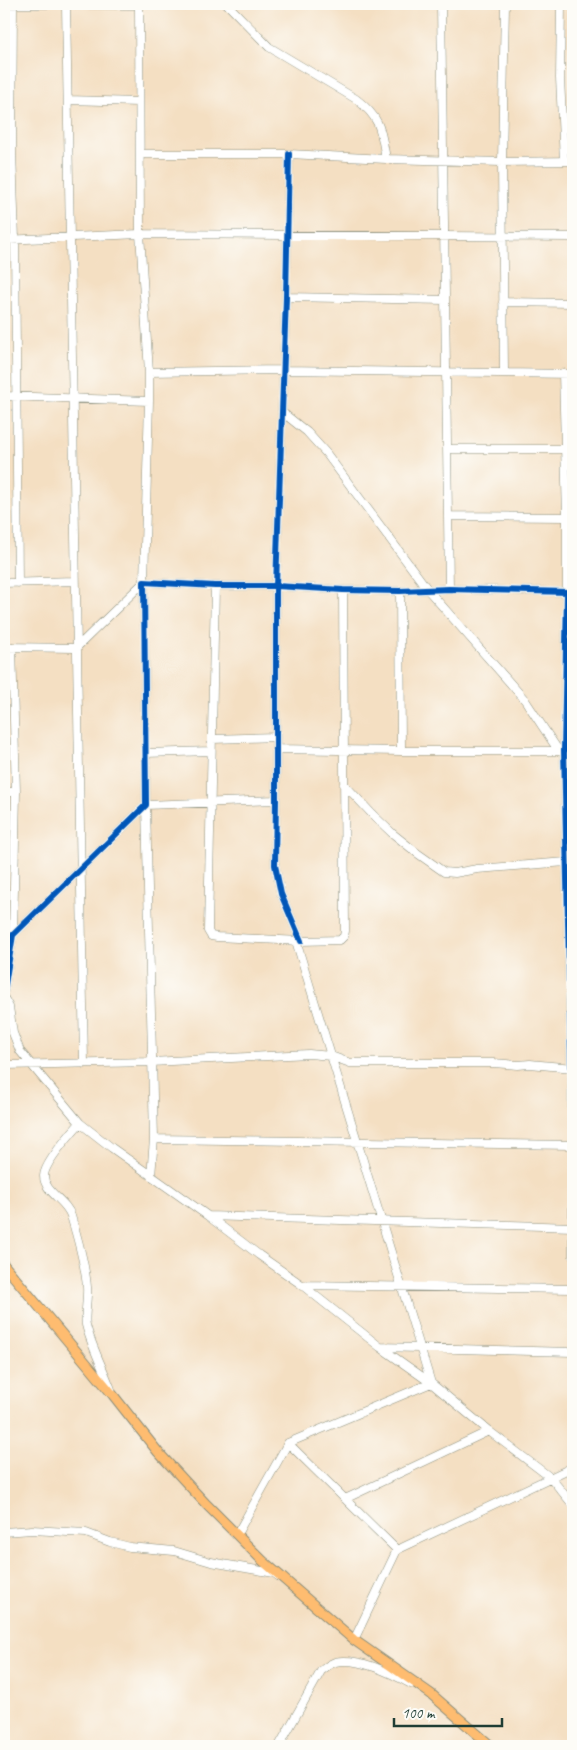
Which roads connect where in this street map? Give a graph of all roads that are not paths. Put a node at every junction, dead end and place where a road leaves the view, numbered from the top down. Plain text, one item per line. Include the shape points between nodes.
1 (4, 4) edge
2 (13, 4) edge
3 (138, 4) edge
4 (227, 4) edge
5 (441, 4) edge
6 (505, 4) edge
7 (561, 4) edge
8 (66, 5) junction
9 (4, 66) edge
10 (13, 66) junction
11 (68, 100) junction
12 (138, 102) junction
13 (4, 108) edge
14 (12, 108) junction
15 (8, 152) edge
16 (140, 154) junction
17 (289, 154) junction
18 (386, 159) junction
19 (443, 161) junction
20 (564, 161) junction
21 (573, 161) edge
22 (502, 162) junction
23 (140, 234) junction
24 (286, 236) junction
25 (71, 237) junction
26 (443, 237) junction
27 (573, 237) edge
28 (502, 238) junction
29 (4, 240) edge
30 (15, 240) junction
31 (286, 297) junction
32 (445, 300) junction
33 (503, 302) junction
34 (573, 303) edge
35 (283, 370) junction
36 (149, 372) junction
37 (446, 372) junction
38 (504, 373) junction
39 (563, 373) junction
40 (573, 374) edge
41 (4, 396) edge
42 (17, 397) junction
43 (72, 399) junction
44 (149, 402) junction
45 (282, 412) junction
46 (447, 449) junction
47 (565, 449) junction
48 (448, 516) junction
49 (567, 517) junction
50 (75, 581) junction
51 (4, 582) edge
52 (18, 582) junction
53 (144, 582) junction
54 (215, 586) junction
55 (276, 586) junction
56 (449, 589) junction
57 (343, 590) junction
58 (428, 590) junction
59 (400, 591) junction
60 (570, 592) edge
61 (8, 647) edge
62 (76, 648) junction
63 (276, 738) junction
64 (212, 740) junction
65 (276, 749) junction
66 (344, 750) junction
67 (561, 750) junction
68 (211, 751) junction
69 (401, 751) junction
70 (573, 751) edge
71 (146, 752) junction
72 (344, 784) junction
73 (4, 792) edge
74 (16, 792) junction
75 (276, 800) junction
76 (210, 802) junction
77 (146, 805) junction
78 (565, 811) junction
79 (573, 817) edge
80 (566, 862) junction
81 (80, 869) junction
82 (13, 935) junction
83 (4, 938) edge
84 (298, 941) junction
85 (4, 991) edge
86 (4, 998) edge
87 (331, 1056) junction
88 (151, 1062) junction
89 (30, 1064) junction
90 (84, 1064) junction
91 (4, 1065) edge
92 (572, 1068) edge
93 (80, 1123) junction
94 (573, 1136) edge
95 (154, 1139) junction
96 (357, 1142) junction
97 (573, 1145) edge
98 (573, 1173) edge
99 (151, 1176) junction
100 (208, 1216) junction
101 (382, 1221) junction
102 (573, 1227) edge
103 (573, 1256) edge
104 (4, 1265) edge
105 (302, 1285) junction
106 (402, 1286) junction
107 (573, 1289) edge
108 (380, 1347) junction
109 (420, 1348) junction
110 (573, 1352) edge
111 (431, 1383) junction
112 (114, 1395) junction
113 (489, 1431) junction
114 (288, 1444) junction
115 (573, 1467) edge
116 (551, 1478) junction
117 (345, 1499) junction
118 (573, 1505) edge
119 (4, 1532) edge
120 (236, 1534) junction
121 (397, 1550) junction
122 (341, 1628) junction
123 (354, 1640) junction
124 (431, 1694) junction
125 (279, 1746) edge
126 (490, 1746) edge

1 - 2 street
2 - 8 street
2 - 10 street
3 - 8 street
3 - 12 street
4 - 18 street via 269,47 367,108 381,130
5 - 19 street
6 - 22 street
7 - 20 street
8 - 11 street
9 - 10 street
10 - 14 street
11 - 12 street
11 - 25 street
12 - 16 street
13 - 14 street
14 - 15 street
15 - 30 street
16 - 17 street
16 - 23 street
17 - 18 street
17 - 24 street
18 - 19 street
19 - 22 street
19 - 26 street
20 - 21 street
20 - 22 street
22 - 28 street
23 - 24 street
23 - 25 street
23 - 36 street
24 - 26 street
24 - 31 street
25 - 30 street
25 - 43 street
26 - 28 street
26 - 32 street
27 - 28 street
28 - 33 street
29 - 30 street
30 - 42 street
31 - 32 street
31 - 35 street
32 - 37 street
33 - 34 street
33 - 38 street
35 - 36 street
35 - 37 street
35 - 45 street
36 - 44 street
37 - 38 street
37 - 46 street
38 - 39 street
39 - 40 street
39 - 47 street
41 - 42 street
42 - 43 street
42 - 52 street
43 - 44 street
43 - 50 street
44 - 53 street
45 - 55 street
45 - 58 street via 326,453
46 - 47 street
46 - 48 street
47 - 49 street
48 - 49 street
48 - 56 street
49 - 60 street
50 - 52 street
50 - 62 street
51 - 52 street
53 - 54 street
53 - 62 street
53 - 71 street
54 - 55 street
54 - 64 street
55 - 57 street
55 - 63 street
56 - 58 street
56 - 60 street
57 - 59 street
57 - 66 street
58 - 59 street
58 - 67 street via 526,700
59 - 69 street
60 - 67 street
61 - 62 street
61 - 74 street
62 - 81 street
63 - 64 street
63 - 65 street
64 - 68 street
65 - 66 street
65 - 75 street
66 - 69 street
66 - 72 street
67 - 69 street
67 - 70 street
67 - 78 street
68 - 71 street
68 - 76 street
71 - 77 street
72 - 80 street via 392,833 444,872
72 - 84 street via 344,936 340,940
73 - 74 street
74 - 82 street
75 - 76 street
75 - 84 street via 275,865 281,894
76 - 77 street
76 - 84 street via 208,931 211,936
77 - 81 street
77 - 88 street
78 - 79 street
78 - 80 street
80 - 92 street
81 - 82 street
81 - 90 street
82 - 83 street
82 - 85 street
84 - 87 street
86 - 89 street via 10,1007 14,1039
87 - 88 street via 309,1054
87 - 92 street via 350,1063 493,1063
87 - 96 street
88 - 90 street
88 - 95 street
89 - 90 street
89 - 91 street
89 - 93 street
92 - 94 street
93 - 99 street
93 - 112 street via 59,1149 44,1176 71,1215 86,1284 85,1323
95 - 96 street
95 - 99 street
96 - 97 street
96 - 101 street
98 - 102 street
99 - 100 street
100 - 101 street
100 - 105 street
101 - 102 street
101 - 106 street
102 - 103 street
104 - 112 main road
105 - 106 street
105 - 108 street
106 - 107 street
106 - 109 street
108 - 109 street
108 - 111 street
109 - 110 street
109 - 111 street
111 - 113 street
111 - 114 street
112 - 120 main road via 158,1452
113 - 116 street
113 - 117 street
114 - 117 street
114 - 120 street
115 - 116 street
116 - 118 street
116 - 121 street
117 - 121 street
119 - 122 street via 86,1533 130,1547 174,1551 211,1562 274,1573
120 - 122 main road
121 - 123 street
122 - 123 main road
123 - 124 main road
124 - 125 street via 380,1668 336,1662 321,1671
124 - 126 main road

